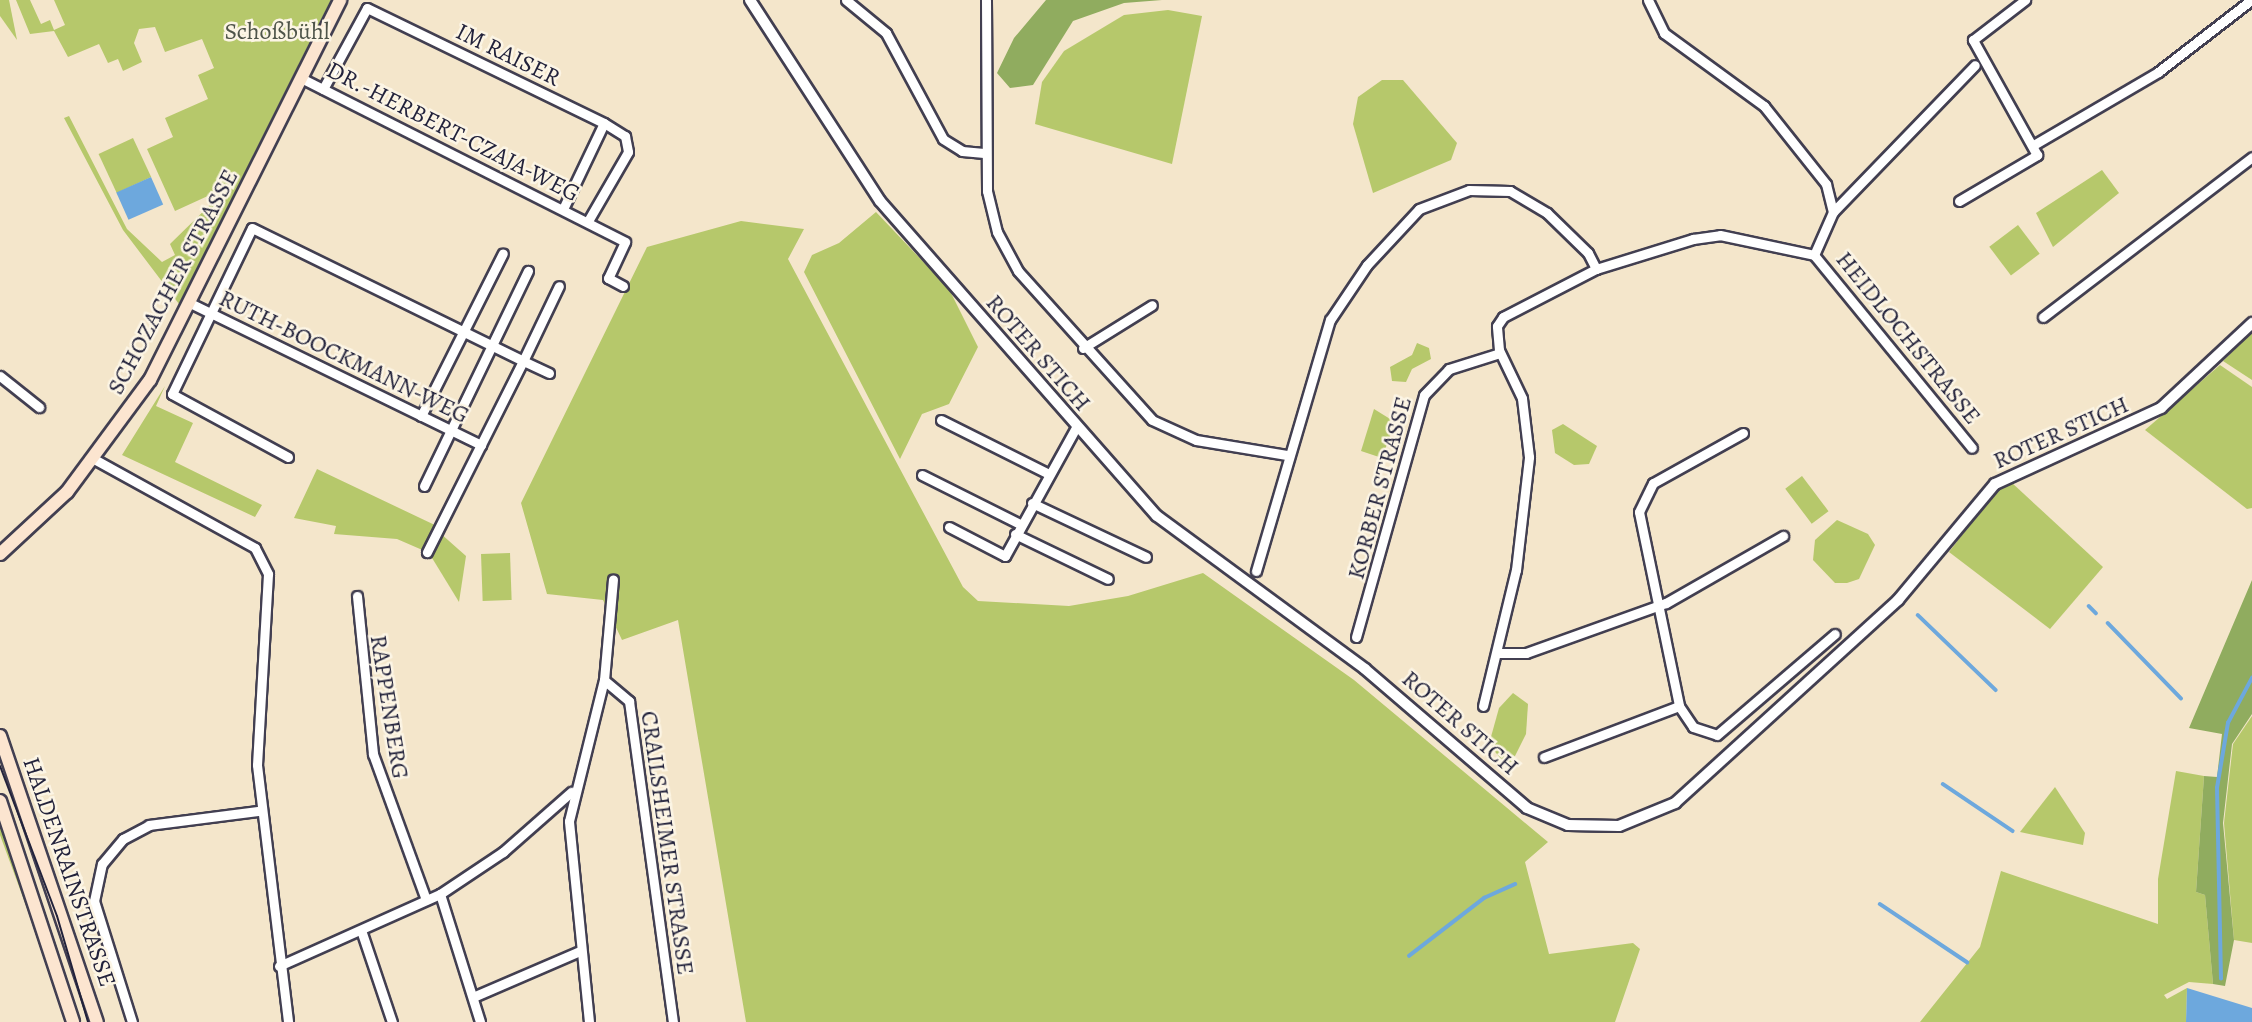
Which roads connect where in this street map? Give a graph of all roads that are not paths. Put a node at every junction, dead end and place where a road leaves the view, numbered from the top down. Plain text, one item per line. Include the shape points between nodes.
1 (341, 0) edge
2 (750, 0) edge
3 (846, 0) edge
4 (986, 0) edge
5 (1648, 0) edge
6 (2025, 0) edge
7 (2252, 0) edge
8 (1975, 65) dead end
9 (300, 78) junction
10 (323, 89) junction
11 (604, 123) junction
12 (2035, 144) junction
13 (984, 153) junction
14 (2252, 157) edge
15 (1959, 201) dead end
16 (562, 209) junction
17 (1833, 212) junction
18 (588, 221) junction
19 (503, 253) dead end
20 (1814, 255) junction
21 (1596, 269) junction
22 (528, 271) dead end
23 (559, 286) dead end
24 (623, 286) dead end
25 (190, 303) junction
26 (1152, 305) dead end
27 (210, 313) junction
28 (2043, 317) dead end
29 (2252, 323) edge
30 (463, 334) junction
31 (492, 345) junction
32 (1083, 348) junction
33 (1500, 353) junction
34 (523, 360) junction
35 (549, 373) dead end
36 (0, 376) edge
37 (39, 407) dead end
38 (421, 416) junction
39 (941, 419) dead end
40 (1075, 429) junction
41 (451, 431) junction
42 (1743, 433) dead end
43 (481, 445) junction
44 (1972, 448) dead end
45 (1287, 455) junction
46 (288, 457) dead end
47 (94, 459) junction
48 (1047, 473) junction
49 (922, 475) dead end
50 (424, 486) dead end
51 (1032, 503) junction
52 (1020, 524) junction
53 (949, 527) dead end
54 (1016, 534) junction
55 (1783, 536) dead end
56 (427, 552) dead end
57 (0, 554) edge
58 (1146, 557) dead end
59 (1256, 571) dead end
60 (613, 579) dead end
61 (1108, 579) dead end
62 (357, 596) dead end
63 (1657, 605) junction
64 (1835, 634) dead end
65 (1356, 637) dead end
66 (1498, 653) junction
67 (604, 680) junction
68 (1483, 706) dead end
69 (1679, 706) junction
70 (0, 736) edge
71 (1544, 757) dead end
72 (571, 792) junction
73 (0, 801) edge
74 (259, 811) junction
75 (440, 894) junction
76 (426, 900) junction
77 (362, 933) junction
78 (579, 951) junction
79 (279, 966) junction
80 (473, 997) junction
81 (73, 1022) edge
82 (97, 1022) edge
83 (132, 1022) edge
84 (288, 1022) edge
85 (392, 1022) edge
86 (480, 1022) edge
87 (589, 1022) edge
88 (673, 1022) edge

1 - 9 main road, SCHOZACHER STRASSE
2 - 40 street, ROTER STICH via 880,201
3 - 13 street via 886,33 943,139 962,151
4 - 13 street
5 - 17 street via 1664,33 1779,121 1826,184
6 - 12 street via 1973,40
7 - 12 street via 2158,72
8 - 17 street
9 - 10 street, DR.-HERBERT-CZAJA-WEG
9 - 25 main road, SCHOZACHER STRASSE
10 - 11 street, IM RAISER via 368,8
10 - 16 street, DR.-HERBERT-CZAJA-WEG
11 - 16 street
11 - 18 street, IM RAISER via 625,136 628,152
12 - 15 street via 2037,155
13 - 32 street via 990,205 1007,253
14 - 28 street
16 - 18 street, DR.-HERBERT-CZAJA-WEG
17 - 20 street, HEIDLOCHSTRASSE
18 - 24 street, DR.-HERBERT-CZAJA-WEG via 625,243 608,278
19 - 30 street
20 - 21 street via 1720,235
20 - 44 street, HEIDLOCHSTRASSE
21 - 33 street via 1499,321
21 - 45 street via 1588,253 1547,213 1510,191 1469,190 1419,209 1367,265 1330,320
22 - 31 street
23 - 34 street
25 - 27 street, RUTH-BOOCKMANN-WEG
25 - 47 main road, SCHOZACHER STRASSE via 144,389
26 - 32 street
27 - 30 street via 252,228
27 - 38 street, RUTH-BOOCKMANN-WEG
27 - 46 street via 174,386 176,400
29 - 40 street, ROTER STICH via 2158,410 1995,484 1898,600 1799,696 1675,803 1599,828 1568,825 1527,808 1366,669 1192,547
30 - 31 street
30 - 38 street
31 - 34 street
31 - 41 street
32 - 45 street via 1161,427 1196,440
33 - 65 street, KORBER STRASSE via 1449,369 1424,395
33 - 66 street via 1522,398 1529,457
34 - 35 street
34 - 43 street
36 - 37 street
38 - 41 street, RUTH-BOOCKMANN-WEG
39 - 48 street
40 - 48 street
41 - 43 street, RUTH-BOOCKMANN-WEG
41 - 50 street
42 - 63 street via 1653,483 1643,496 1641,536
43 - 56 street
45 - 59 street
47 - 57 main road, SCHOZACHER STRASSE
47 - 74 street via 261,556 271,589 259,704
48 - 51 street
49 - 52 street
51 - 52 street
51 - 58 street
52 - 54 street
53 - 54 street via 1005,556
54 - 61 street
55 - 63 street
60 - 67 street
62 - 76 street, RAPPENBERG via 373,754
63 - 66 street via 1526,653
63 - 69 street
64 - 69 street via 1717,735 1692,727
66 - 68 street
67 - 72 street
67 - 88 street, CRAILSHEIMER STRASSE via 629,701
69 - 71 street
70 - 82 main road, HALDENRAINSTRASSE
72 - 75 street via 503,852
72 - 78 street
73 - 81 main road, HALDENRAINSTRASSE
74 - 79 street
74 - 83 street via 149,825 123,839 102,864 94,901
75 - 76 street
75 - 80 street
76 - 77 street
77 - 79 street
77 - 85 street
78 - 80 street
78 - 87 street
79 - 84 street
80 - 86 street

